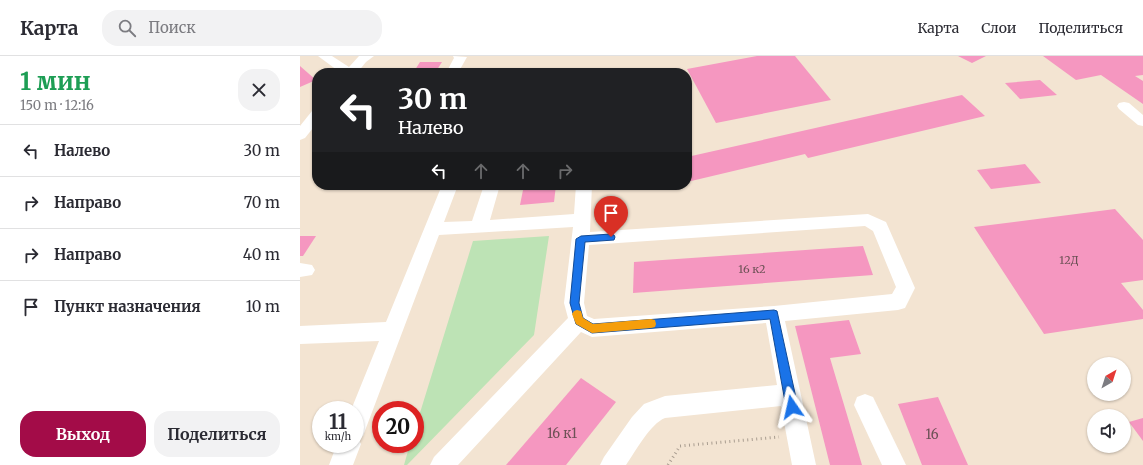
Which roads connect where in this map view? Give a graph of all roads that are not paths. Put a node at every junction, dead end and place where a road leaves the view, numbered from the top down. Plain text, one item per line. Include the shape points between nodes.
1 (324, 56) edge
2 (368, 56) edge
3 (459, 56) edge
4 (342, 68) edge
5 (354, 68) edge
6 (455, 68) edge
7 (1124, 106) dead end
8 (312, 120) edge
9 (1143, 122) edge
10 (300, 135) edge
11 (448, 190) edge
12 (490, 190) edge
13 (584, 190) edge
14 (582, 220) junction
15 (479, 227) junction
16 (434, 229) junction
17 (581, 239) junction
18 (774, 314) junction
19 (579, 321) junction
20 (393, 331) junction
21 (300, 335) edge
22 (789, 394) junction
23 (364, 405) edge
24 (865, 405) dead end
25 (346, 453) edge
26 (341, 465) edge
27 (442, 465) edge
28 (612, 465) edge
29 (804, 465) edge
30 (894, 465) edge

1 - 4 lane
2 - 5 lane via 362,58
3 - 6 lane via 461,57
7 - 9 lane
8 - 10 lane
11 - 16 lane
12 - 15 lane
13 - 14 lane
14 - 15 lane
14 - 17 lane
15 - 16 lane
16 - 20 lane
17 - 18 lane via 868,220 880,227 906,288 898,302
17 - 19 lane via 574,303
18 - 19 lane via 592,328
18 - 22 lane
19 - 27 lane
20 - 21 lane
20 - 23 lane
22 - 28 lane via 665,407 652,412
22 - 29 lane
24 - 30 lane
25 - 26 lane

